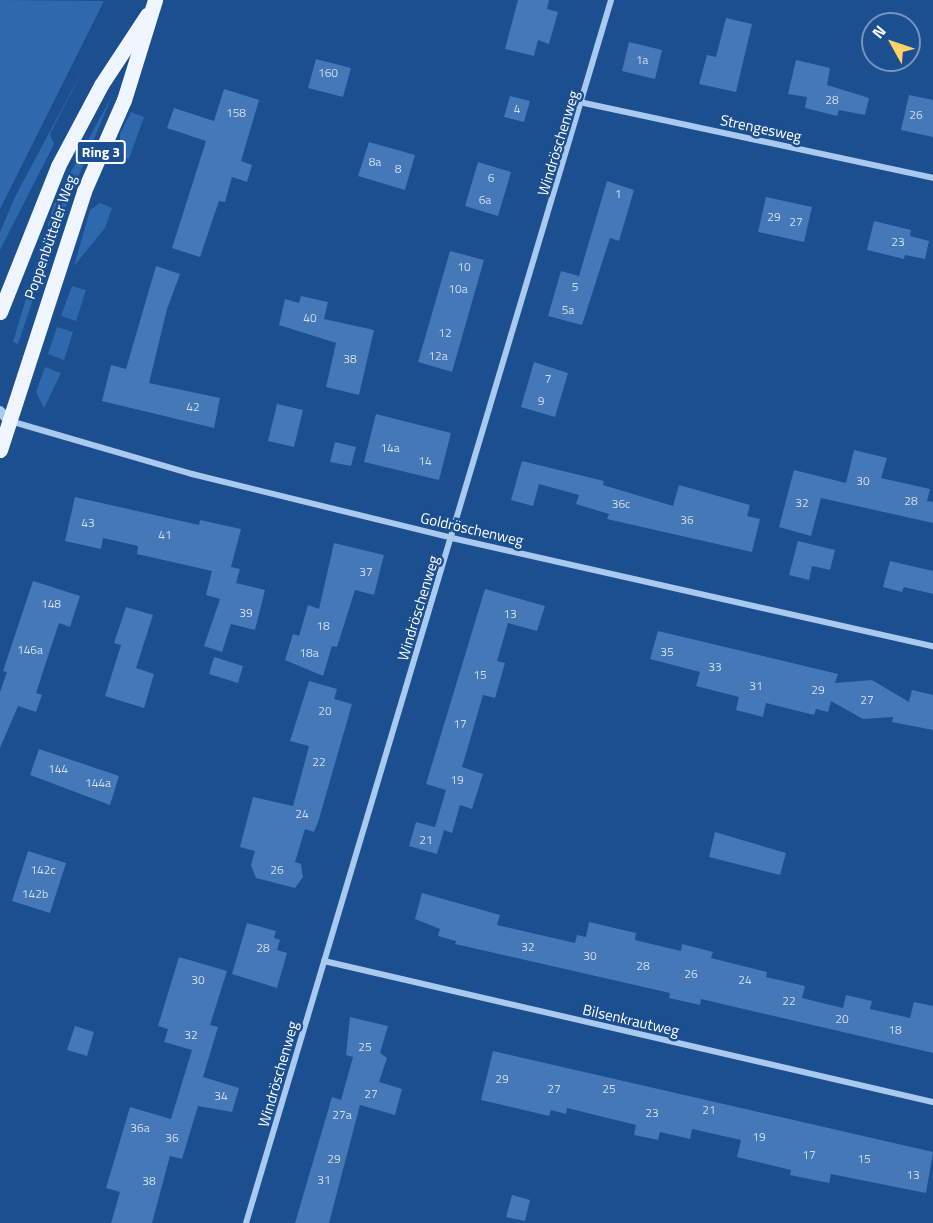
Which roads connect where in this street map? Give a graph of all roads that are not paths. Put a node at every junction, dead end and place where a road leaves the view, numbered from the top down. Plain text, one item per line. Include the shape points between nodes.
1 (611, 0) edge
2 (154, 2) edge
3 (584, 103) junction
4 (933, 178) edge
5 (0, 312) edge
6 (3, 417) edge
7 (0, 450) edge
8 (452, 538) junction
9 (933, 646) edge
10 (324, 961) junction
11 (933, 1102) edge
12 (246, 1223) edge

1 - 3 street, Windröschenweg
2 - 5 main road, Poppenbütteler Weg / Ring 3 via 101,85 58,166
2 - 6 main road, Poppenbütteler Weg / Ring 3 via 124,100 84,191
3 - 4 street, Strengesweg
3 - 8 street, Windröschenweg via 517,310
6 - 7 main road, Poppenbütteler Weg / Ring 3
6 - 8 street, Goldröschenweg via 192,474
8 - 9 street, Goldröschenweg
8 - 10 street, Windröschenweg
10 - 11 street, Bilsenkrautweg
10 - 12 street, Windröschenweg

